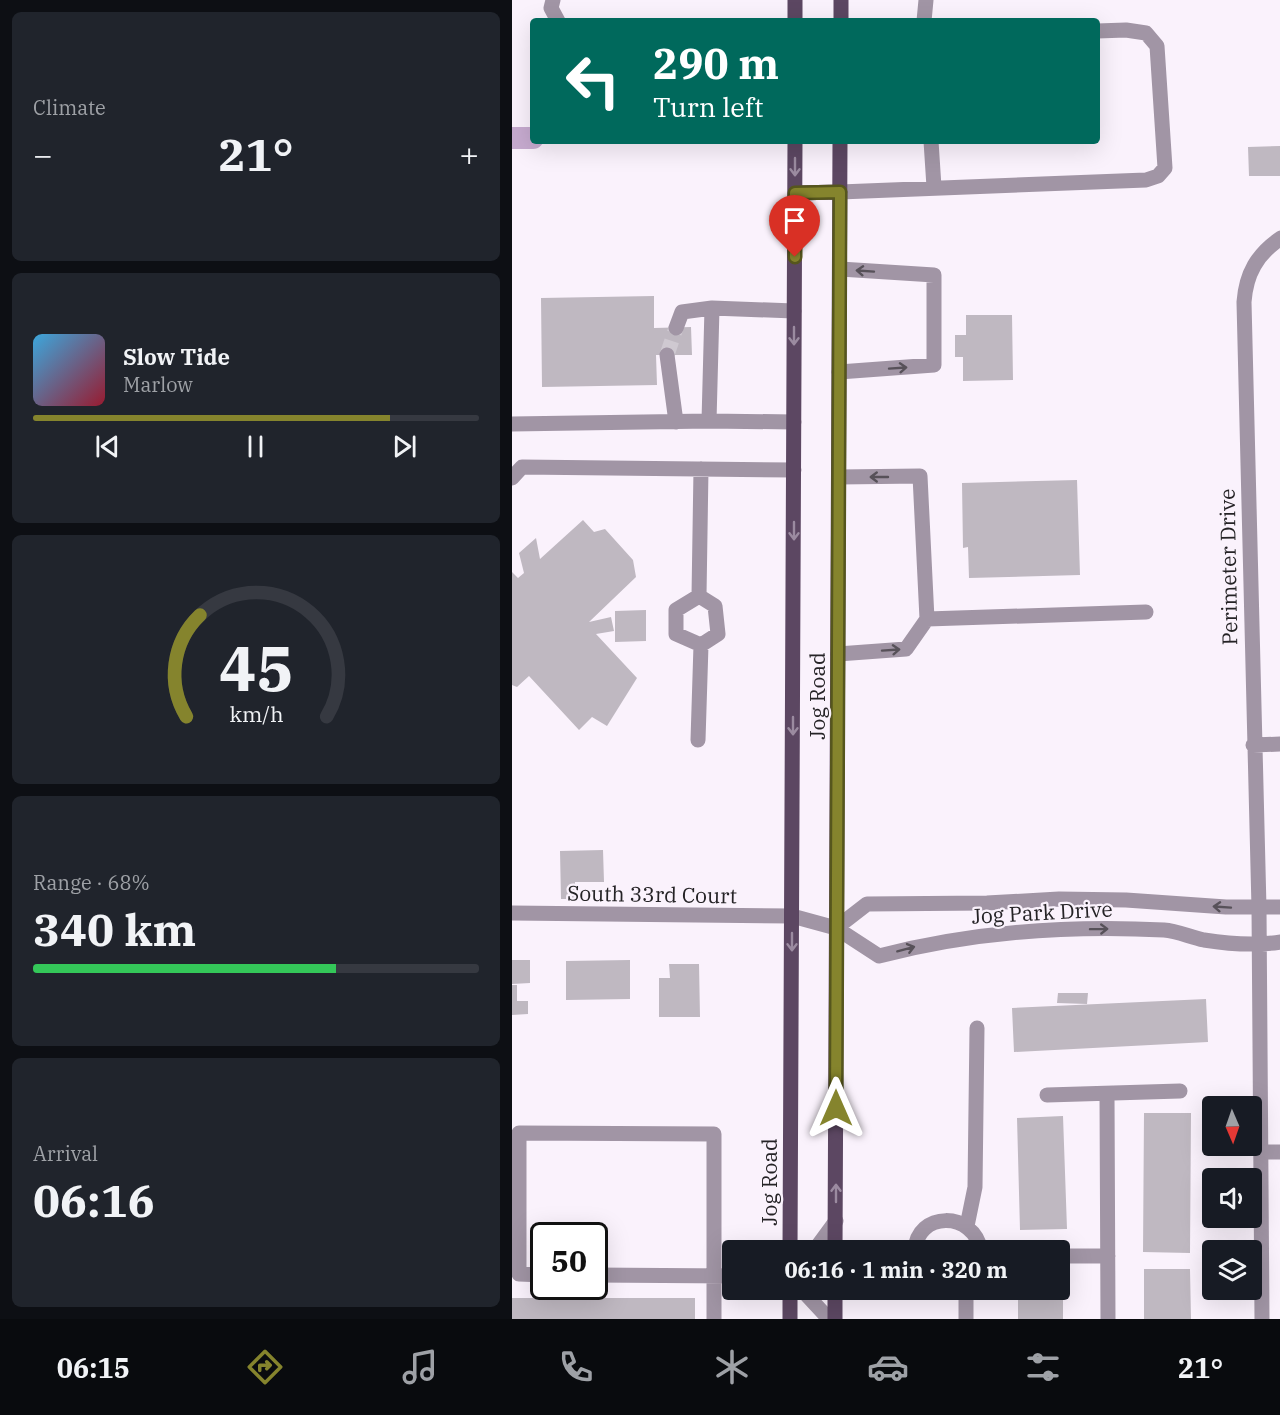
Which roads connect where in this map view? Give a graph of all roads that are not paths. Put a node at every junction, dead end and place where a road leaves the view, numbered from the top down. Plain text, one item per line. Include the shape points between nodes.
1 (553, 0) edge
2 (795, 0) edge
3 (841, 0) edge
4 (926, 0) edge
5 (556, 18) edge
6 (795, 18) edge
7 (841, 18) edge
8 (924, 18) edge
9 (1100, 31) edge
10 (795, 144) edge
11 (840, 144) edge
12 (931, 144) edge
13 (934, 188) junction
14 (840, 192) junction
15 (795, 193) junction
16 (1280, 238) edge
17 (840, 269) junction
18 (712, 308) junction
19 (794, 311) junction
20 (676, 328) tunnel mouth
21 (667, 355) tunnel mouth
22 (839, 372) junction
23 (676, 422) junction
24 (709, 422) junction
25 (794, 422) junction
26 (512, 424) edge
27 (701, 470) junction
28 (794, 470) junction
29 (839, 477) junction
30 (512, 478) edge
31 (700, 596) junction
32 (1146, 612) dead end
33 (927, 619) junction
34 (701, 645) junction
35 (838, 654) junction
36 (698, 740) dead end
37 (1280, 744) edge
38 (1253, 745) junction
39 (1280, 907) edge
40 (1259, 908) junction
41 (512, 913) edge
42 (792, 916) junction
43 (836, 928) junction
44 (1280, 942) edge
45 (1259, 945) junction
46 (977, 1028) dead end
47 (1180, 1091) dead end
48 (1107, 1094) junction
49 (1047, 1095) dead end
50 (1260, 1096) edge
51 (1262, 1152) edge
52 (1280, 1152) edge
53 (1260, 1156) edge
54 (836, 1221) junction
55 (967, 1226) junction
56 (790, 1240) edge
57 (822, 1240) edge
58 (835, 1240) edge
59 (918, 1240) edge
60 (977, 1240) edge
61 (1070, 1256) edge
62 (1108, 1256) junction
63 (530, 1274) edge
64 (608, 1275) edge
65 (713, 1275) junction
66 (722, 1275) edge
67 (790, 1300) edge
68 (811, 1300) edge
69 (835, 1300) edge
70 (966, 1300) edge
71 (714, 1319) edge
72 (790, 1319) edge
73 (829, 1319) edge
74 (835, 1319) edge
75 (966, 1319) edge
76 (1108, 1319) edge
77 (1262, 1319) edge

1 - 5 street via 551,8
2 - 6 main road
3 - 7 main road
4 - 8 street
9 - 13 street via 1146,33 1157,46 1165,168 1158,177 1122,182
10 -> 15 main road, Jog Road
11 - 14 main road, Jog Road
12 - 13 street
13 - 14 street
14 - 15 main road
14 - 17 main road, Jog Road
15 - 19 main road, Jog Road
16 - 38 street, Perimeter Drive via 1254,265 1244,302
17 - 22 main road, Jog Road
22 -> 17 street via 934,365 934,275
18 - 19 street
18 - 20 street via 682,312
18 - 24 street
19 -> 25 main road, Jog Road
21 - 23 street
22 - 29 main road, Jog Road
23 - 24 street
23 - 26 street
24 - 25 street
25 - 28 main road, Jog Road
27 - 28 street
27 - 30 street via 522,467
27 - 31 street
28 -> 42 main road, Jog Road
33 -> 29 street via 920,476
29 - 35 main road, Jog Road
31 - 34 street via 715,606 718,634
31 - 34 street via 676,609 676,634
32 - 33 street
35 -> 33 street via 906,649
34 - 36 street
35 - 43 main road, Jog Road
37 - 38 street
38 - 40 street, Perimeter Drive
39 - 40 street, Jog Park Drive
40 -> 43 street, Jog Park Drive via 1081,899 867,904
40 - 45 street
41 - 42 street, South 33rd Court
42 - 43 street, Jog Park Drive
42 -> 56 main road, Jog Road
43 -> 45 street, Jog Park Drive via 879,956 980,935 1054,930 1168,930 1203,940
54 -> 43 main road, Jog Road
44 - 45 street, Jog Park Drive
45 - 50 street
46 - 55 street via 975,1187
47 - 48 street
48 - 49 street
48 - 62 street
51 - 52 street
53 - 77 street
54 - 57 street
54 - 58 main road, Jog Road
55 - 59 street via 946,1220 935,1222
55 - 60 street
61 - 62 street
62 - 76 street
63 - 65 street via 519,1274 519,1133 714,1134
64 - 65 street
65 - 66 street
65 - 71 street
67 - 72 main road
68 - 73 street
69 - 74 main road
70 - 75 street

